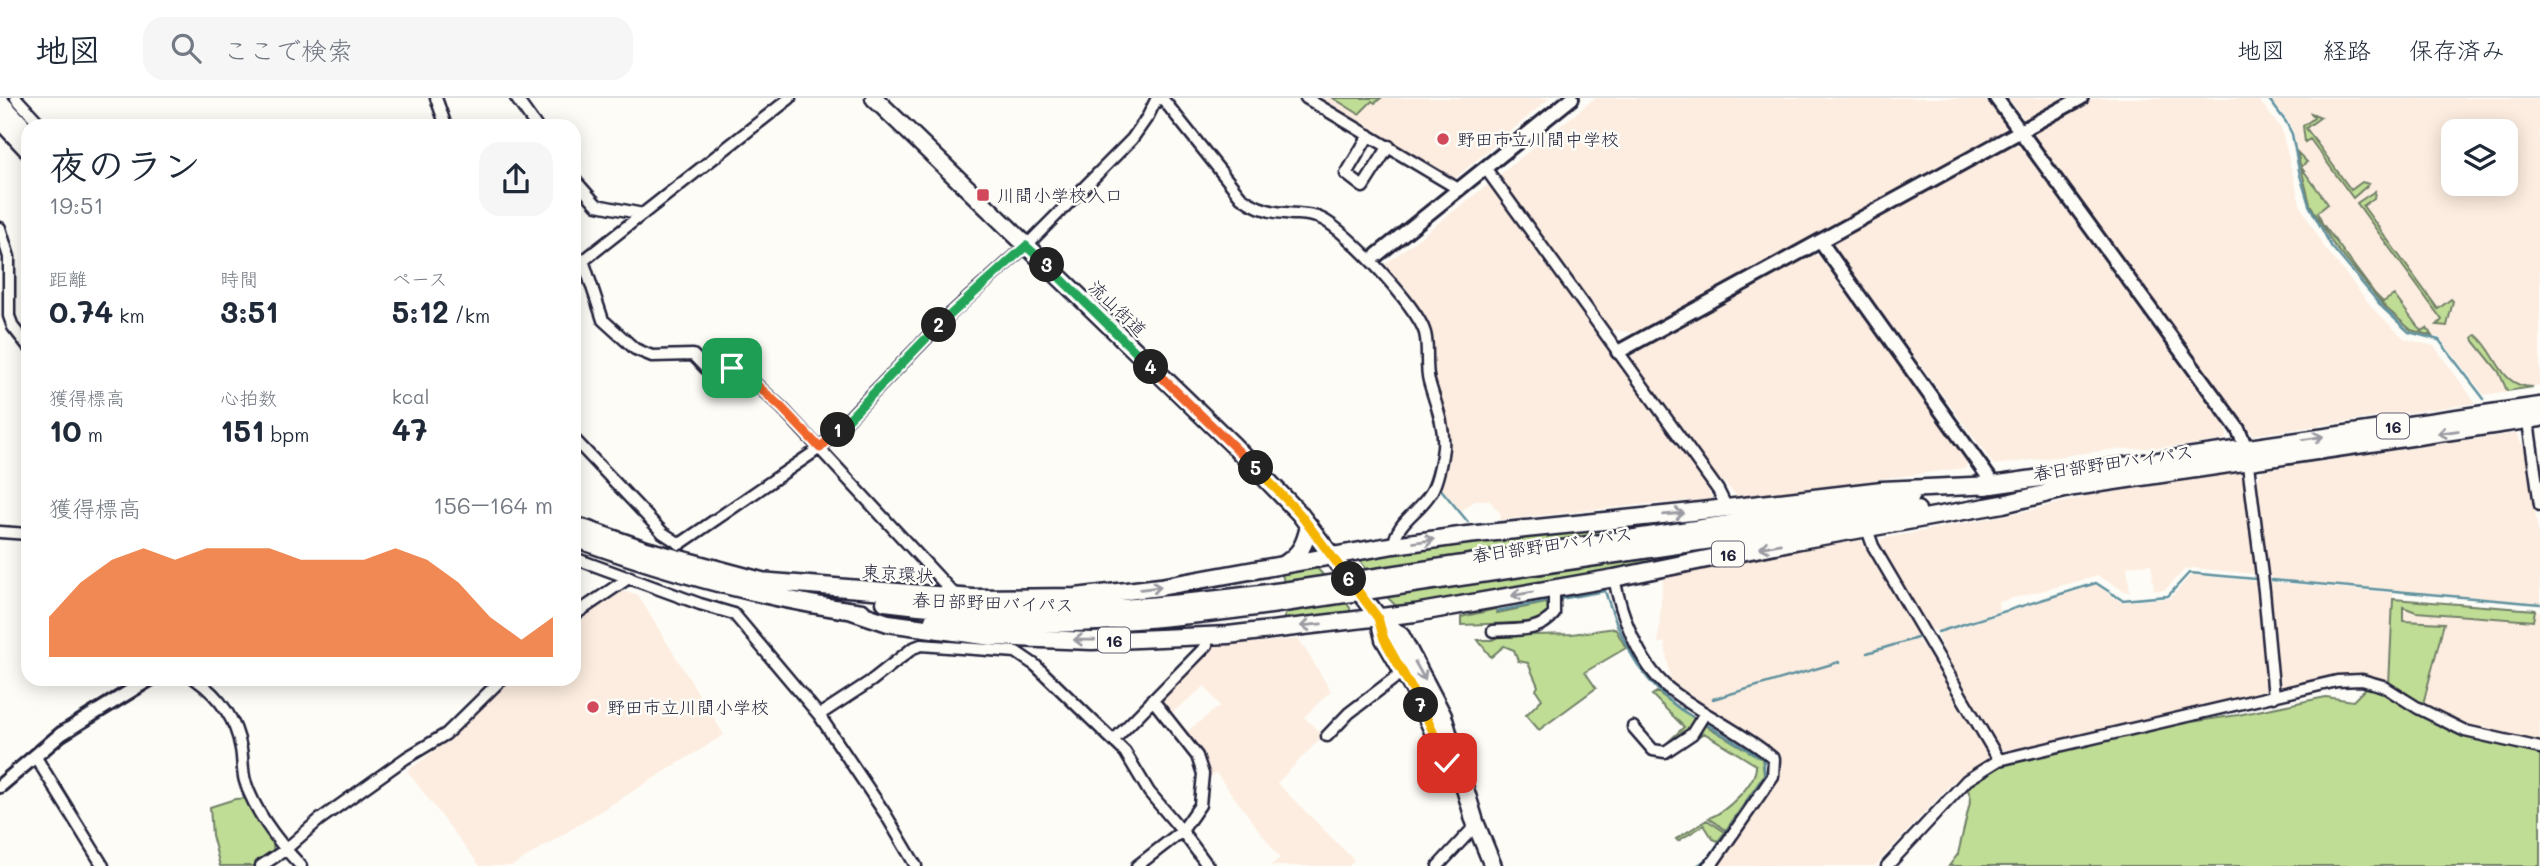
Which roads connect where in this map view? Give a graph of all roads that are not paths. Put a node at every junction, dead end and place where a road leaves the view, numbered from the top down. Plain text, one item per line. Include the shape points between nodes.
1 (16, 98) edge
2 (436, 98) edge
3 (516, 98) edge
4 (790, 98) edge
5 (874, 98) edge
6 (1159, 98) edge
7 (1306, 98) edge
8 (1572, 98) edge
9 (1996, 98) edge
10 (2081, 98) edge
11 (0, 102) edge
12 (36, 119) edge
13 (444, 119) edge
14 (531, 119) edge
15 (0, 120) edge
16 (21, 124) edge
17 (2020, 131) junction
18 (1369, 135) junction
19 (21, 142) edge
20 (1389, 146) junction
21 (1486, 169) junction
22 (581, 186) edge
23 (1460, 190) junction
24 (643, 214) junction
25 (0, 228) edge
26 (1820, 242) junction
27 (1026, 246) junction
28 (1377, 256) dead end
29 (581, 259) edge
30 (581, 268) edge
31 (21, 337) edge
32 (1618, 352) junction
33 (2535, 417) edge
34 (581, 446) edge
35 (820, 448) junction
36 (2247, 455) junction
37 (1994, 485) junction
38 (2077, 486) junction
39 (2540, 505) edge
40 (1727, 508) junction
41 (1309, 526) junction
42 (581, 527) edge
43 (1867, 529) junction
44 (0, 532) edge
45 (21, 534) edge
46 (1683, 538) junction
47 (581, 540) edge
48 (1394, 545) junction
49 (1332, 556) junction
50 (581, 560) edge
51 (1283, 565) junction
52 (630, 577) junction
53 (1614, 578) junction
54 (759, 581) junction
55 (1554, 589) junction
56 (957, 596) junction
57 (1283, 597) junction
58 (581, 610) edge
59 (852, 611) junction
60 (1378, 618) junction
61 (1493, 631) dead end
62 (1206, 637) junction
63 (1404, 671) junction
64 (139, 686) edge
65 (205, 686) edge
66 (495, 686) edge
67 (2274, 696) junction
68 (1153, 699) junction
69 (1706, 713) junction
70 (818, 715) junction
71 (1633, 727) dead end
72 (1327, 736) dead end
73 (1114, 740) junction
74 (2540, 748) edge
75 (35, 756) junction
76 (1999, 760) junction
77 (0, 786) edge
78 (1476, 825) junction
79 (1182, 831) junction
80 (285, 850) junction
81 (103, 866) edge
82 (261, 866) edge
83 (301, 866) edge
84 (916, 866) edge
85 (1137, 866) edge
86 (1208, 866) edge
87 (1438, 866) edge
88 (1493, 866) edge
89 (1708, 866) edge
90 (1887, 866) edge

1 - 12 street
2 - 13 street
3 - 14 street
4 - 24 street
5 - 27 main road, 流山街道
6 - 27 street via 1132,138
6 - 48 street via 1241,197 1266,210 1306,213 1328,222 1400,292 1424,330 1428,377 1442,421 1443,447 1429,497 1395,533
7 - 18 street
8 - 21 street
9 - 17 street
10 - 17 street
11 - 16 main road
15 - 19 main road
17 - 26 street
17 - 36 street via 2238,429
18 - 20 street
18 - 20 street via 1346,174 1363,187
20 - 23 street
21 - 23 street
21 - 32 street
22 - 24 street via 597,205
23 - 28 street
24 - 29 street
25 - 31 street via 9,257 9,316
26 - 32 street
26 - 37 street
27 - 35 street via 946,318
27 - 41 main road, 流山街道 via 1280,492
30 - 35 street via 603,320 635,349 652,356 693,355 718,381 738,368
32 - 40 street
33 - 36 main road, 春日部野田バイパス / 16
33 - 39 street
34 - 35 street via 663,533 680,544
35 - 56 street
36 - 37 main road, 春日部野田バイパス / 16
36 - 38 main road, 春日部野田バイパス / 16
36 - 67 street
37 - 40 main road, 16 via 1882,490
37 - 46 main road, 春日部野田バイパス / 16
38 - 43 main road, 16
38 - 46 main road, 春日部野田バイパス / 16
48 -> 40 main road, 16
41 - 49 main road, 流山街道
41 - 51 main road via 1303,548
42 - 54 main road, 春日部野田バイパス / 16
43 -> 53 main road, 16
43 - 76 street
44 - 45 street
46 - 57 main road, 春日部野田バイパス / 16, bridge
47 - 59 main road, 春日部野田バイパス / 16 via 717,583
48 - 49 main road, 16
49 - 51 main road, 16
49 - 60 main road, 流山街道
50 - 52 street
56 -> 51 main road, 東京環状 / 16 via 1116,593
52 - 58 street
52 - 70 street via 734,614
53 - 55 main road, 16
53 - 69 street via 1626,625 1654,673
54 - 56 main road, 東京環状 / 16
54 - 57 main road, 春日部野田バイパス / 16 via 898,604 1000,611 1134,608
55 -> 60 main road, 16
55 - 61 street via 1554,614 1543,625
57 - 59 main road, 春日部野田バイパス / 16 via 1146,620 1039,625 949,622
62 -> 59 main road, 16 via 1092,641 992,637 888,623
60 -> 62 main road, 16
60 - 63 main road, 流山街道 via 1384,639
60 -> 78 main road, 流山街道 via 1401,636 1438,705
62 - 68 street via 1207,645
63 - 72 street
63 - 78 main road, 流山街道
64 - 75 street via 61,734
65 - 80 street via 234,722 244,780
66 - 80 street via 446,734 329,813
67 - 74 street via 2362,680 2383,686 2465,731
67 - 76 street
68 - 73 street
68 - 79 street via 1197,756 1203,774 1200,805
69 - 71 street via 1692,734 1665,752 1653,750
69 - 89 street via 1774,759 1773,776
70 - 73 street via 921,645 1016,652
70 - 84 street
73 - 79 street
75 - 77 street
75 - 81 street
76 - 90 street via 1967,780
78 - 87 street
78 - 88 main road, 流山街道
79 - 85 street
79 - 86 street
80 - 82 street
80 - 83 street

